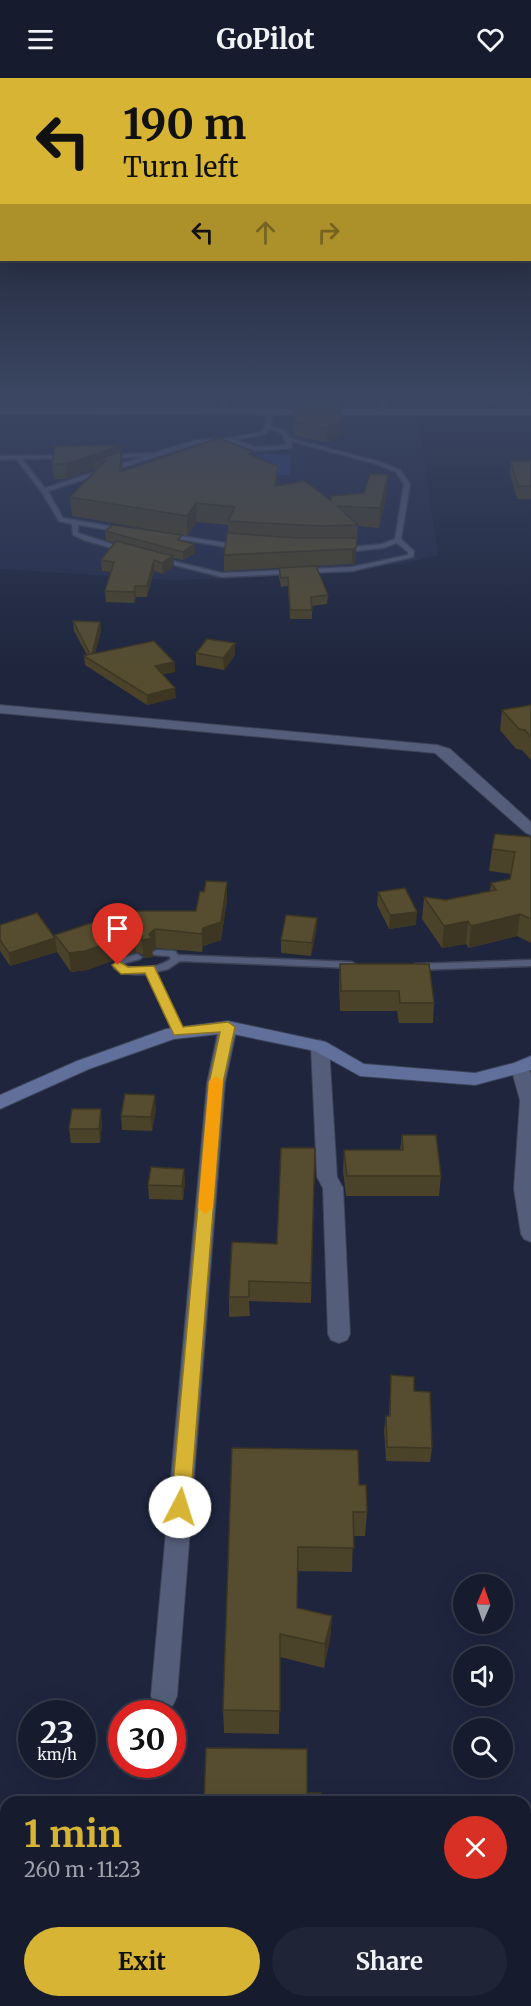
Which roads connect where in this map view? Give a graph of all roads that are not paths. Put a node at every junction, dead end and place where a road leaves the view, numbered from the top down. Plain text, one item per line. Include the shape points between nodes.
1 (44, 490) edge
2 (406, 490) edge
3 (75, 523) junction
4 (132, 531) edge
5 (155, 535) edge
6 (398, 540) junction
7 (248, 548) edge
8 (336, 550) edge
9 (131, 552) edge
10 (152, 557) edge
11 (0, 709) edge
12 (531, 830) edge
13 (158, 953) dead end
14 (137, 957) dead end
15 (175, 958) junction
16 (531, 963) edge
17 (361, 966) edge
18 (406, 967) edge
19 (150, 969) junction
20 (228, 1027) junction
21 (179, 1032) junction
22 (320, 1046) junction
23 (526, 1065) edge
24 (0, 1103) edge
25 (531, 1234) edge
26 (339, 1334) dead end
27 (164, 1696) dead end

1 - 3 lane via 61,520
2 - 6 lane
3 - 4 lane
3 - 9 lane via 75,534
5 - 7 lane
6 - 8 lane via 383,546
6 - 10 lane via 411,551 411,556 352,569 222,575
11 - 12 street via 437,749
13 - 15 lane via 172,953
14 - 19 lane via 121,961 119,968
15 - 17 lane
15 - 19 lane via 173,963
16 - 18 lane
19 - 21 lane
20 - 21 main road
20 - 22 main road
20 - 27 street via 216,1083
21 - 24 main road via 82,1065
22 - 23 main road via 360,1070 475,1079
22 - 26 street via 327,1177 333,1188
23 - 25 street via 529,1100 524,1189

